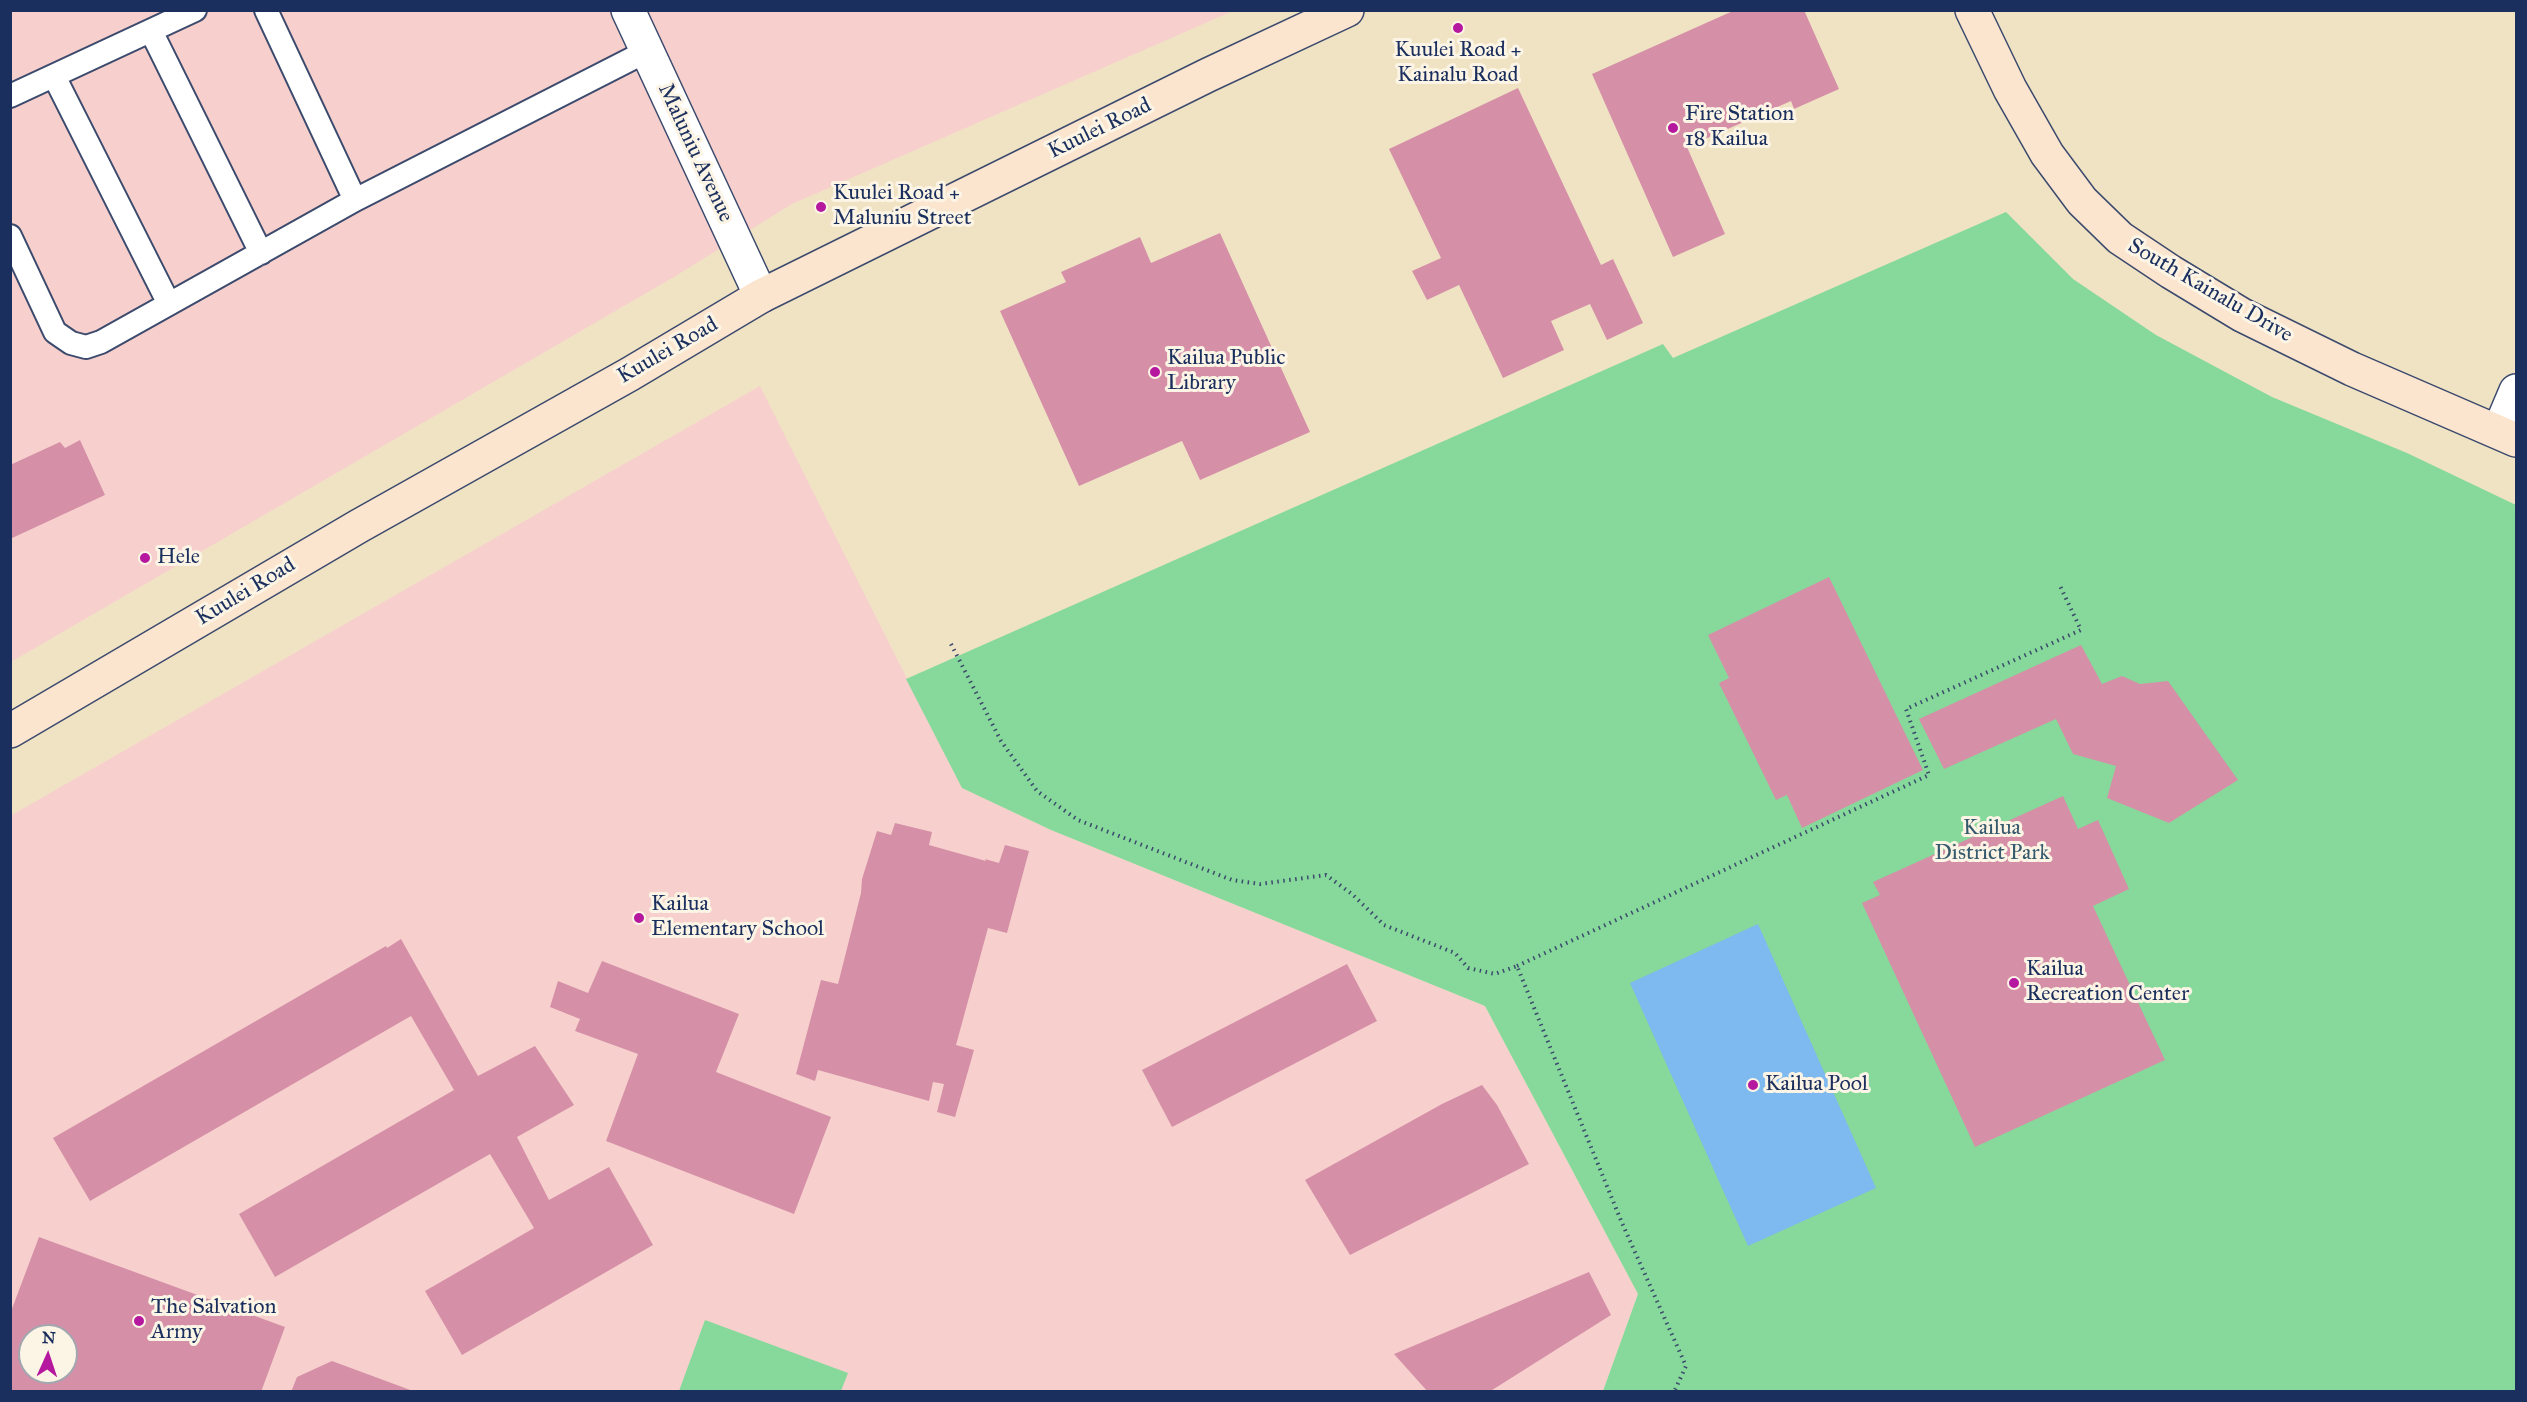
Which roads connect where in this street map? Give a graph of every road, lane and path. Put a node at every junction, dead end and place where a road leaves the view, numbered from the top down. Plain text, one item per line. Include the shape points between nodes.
1 (195, 10) edge
2 (266, 10) edge
3 (628, 10) edge
4 (1347, 10) edge
5 (1972, 10) edge
6 (151, 31) junction
7 (647, 51) junction
8 (54, 75) junction
9 (10, 96) edge
10 (355, 201) junction
11 (10, 236) edge
12 (261, 253) junction
13 (761, 296) junction
14 (169, 304) junction
15 (2517, 391) edge
16 (2508, 435) edge
17 (2060, 586) dead end
18 (951, 644) dead end
19 (10, 731) edge
20 (1517, 966) junction
21 (1674, 1392) edge

1 - 6 lane
2 - 10 lane
3 - 7 street, Maluniu Avenue
4 - 13 main road, Kuulei Road
5 - 16 main road, South Kainalu Drive via 2047,154 2082,201 2120,238 2242,315 2352,369
6 - 8 lane
6 - 12 lane
7 - 10 lane
7 - 13 street, Maluniu Avenue
8 - 9 lane
8 - 14 lane
10 - 12 lane
11 - 14 lane via 55,332 70,343 86,347 101,342
12 - 14 lane
13 - 19 main road, Kuulei Road
15 - 16 street
17 - 20 path via 2081,630 1906,709 1929,775
18 - 20 path via 1007,750 1037,791 1078,820 1232,880 1260,884 1326,874 1384,925 1455,953 1468,968 1495,974
20 - 21 path via 1622,1223 1686,1366

